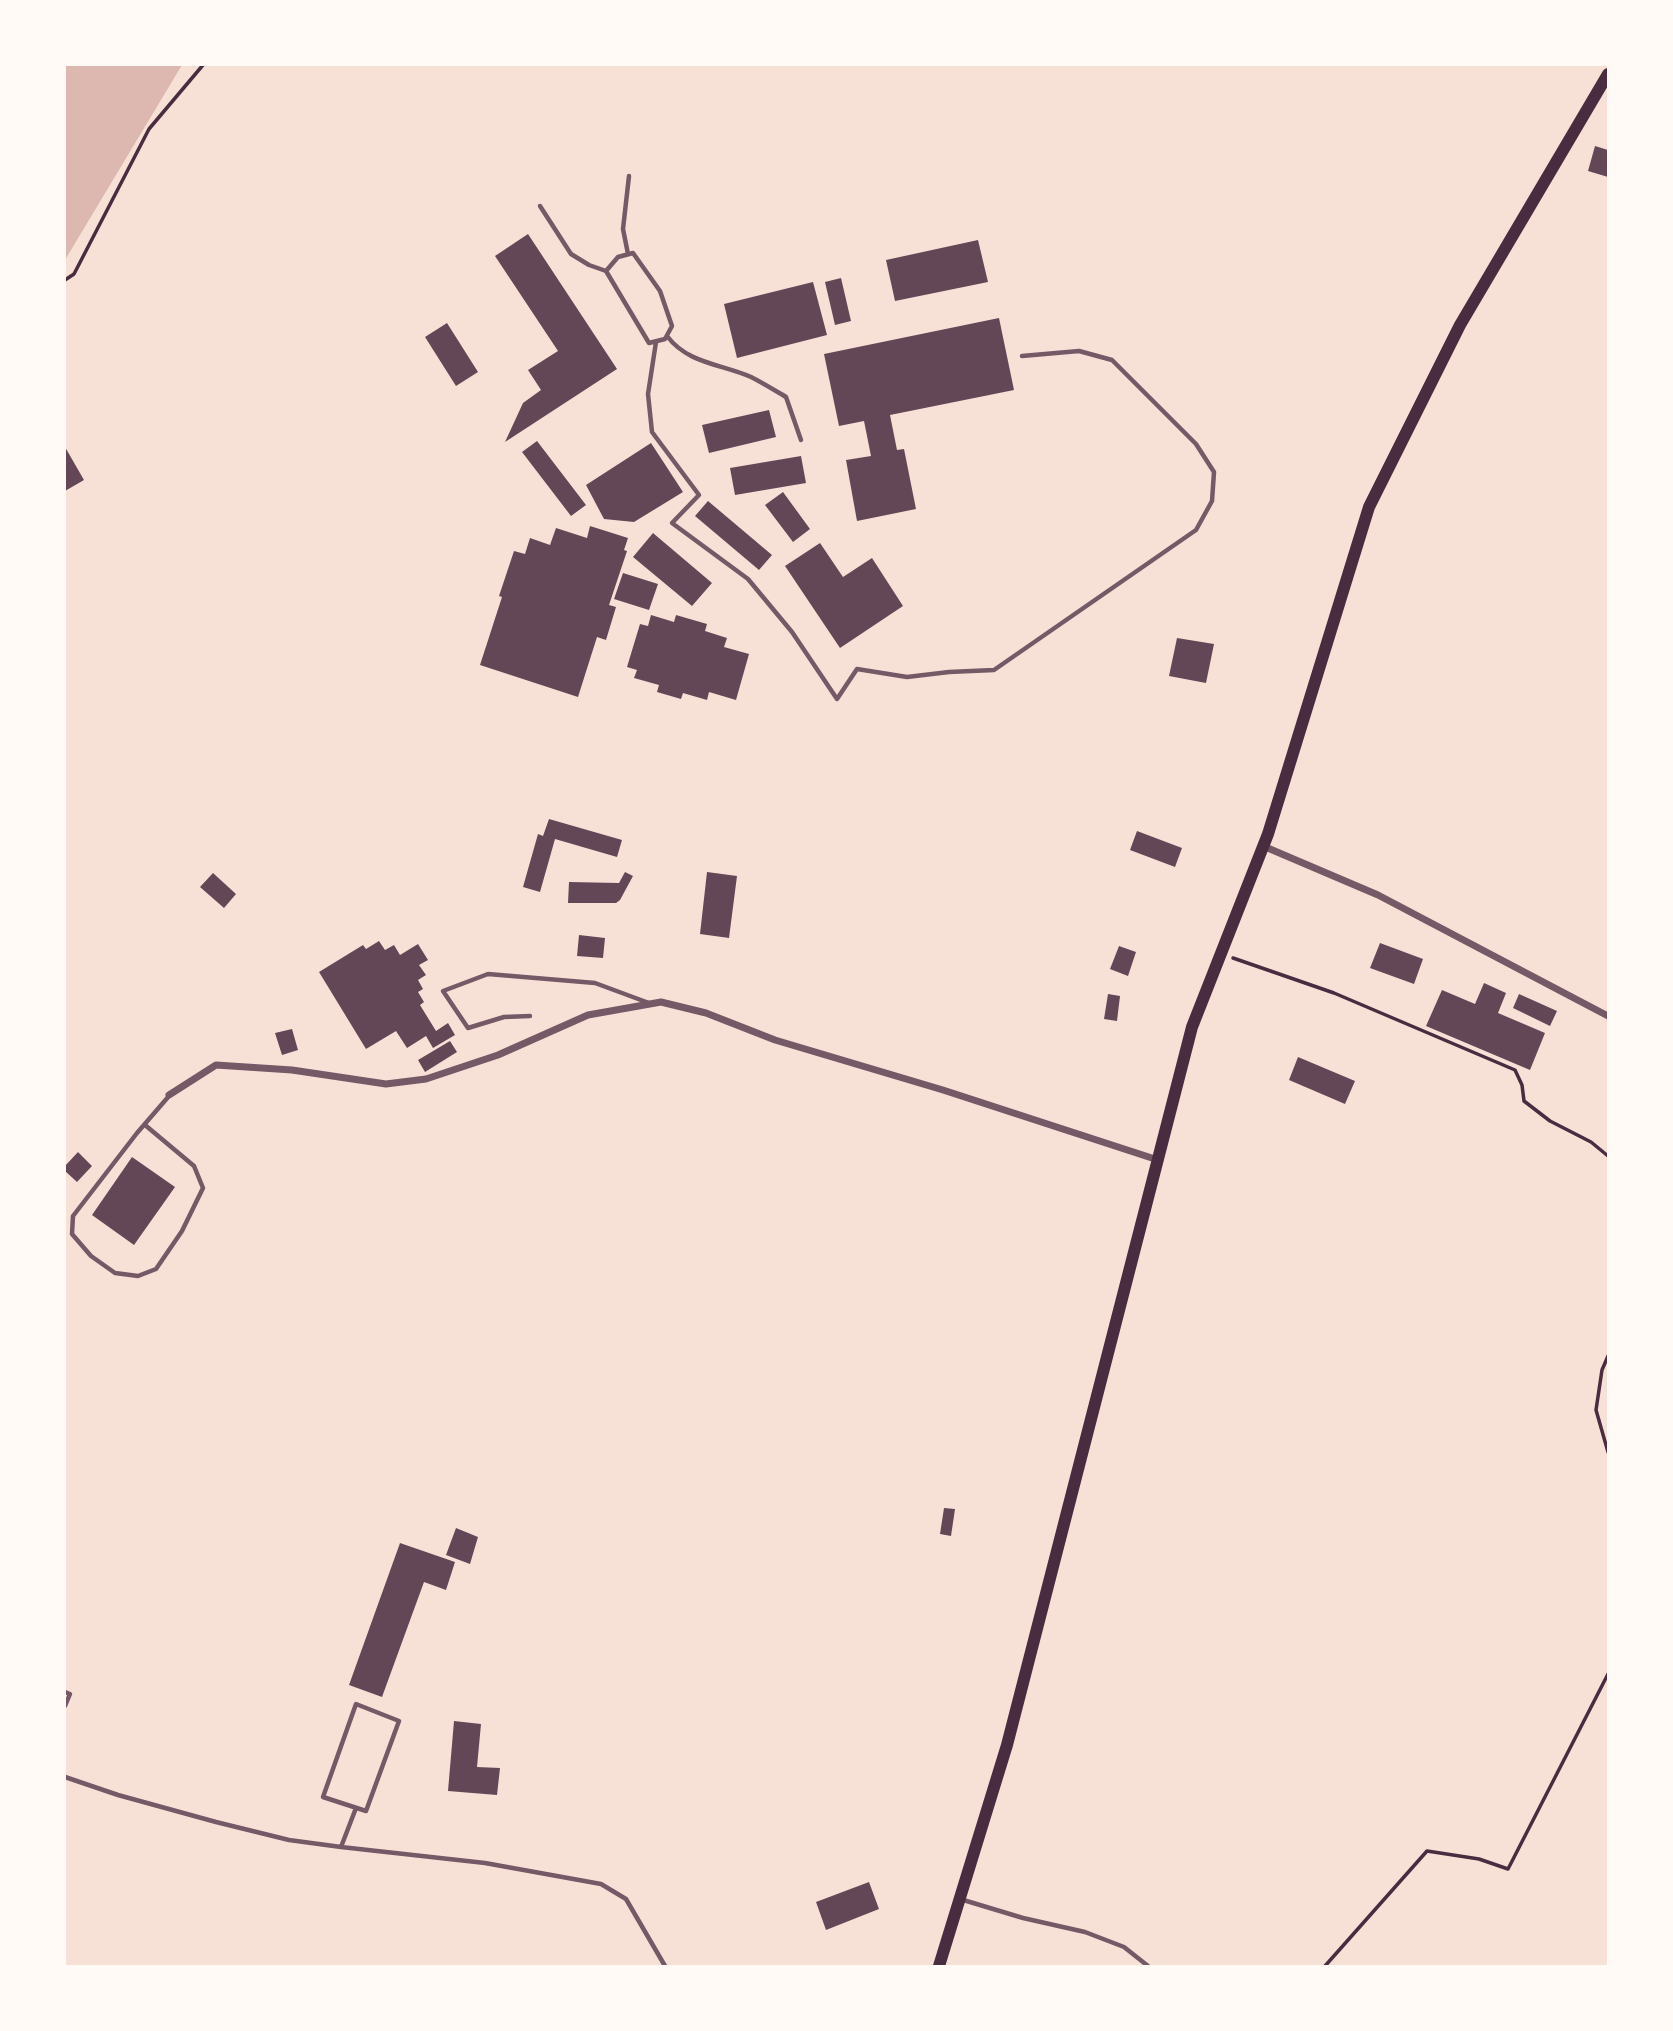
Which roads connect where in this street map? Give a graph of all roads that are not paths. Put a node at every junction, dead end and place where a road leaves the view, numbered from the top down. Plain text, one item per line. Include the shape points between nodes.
1 (1608, 74) edge
2 (629, 176) dead end
3 (540, 206) dead end
4 (628, 254) junction
5 (606, 271) junction
6 (667, 336) junction
7 (656, 342) junction
8 (1022, 356) dead end
9 (802, 440) dead end
10 (1263, 846) junction
11 (651, 1004) junction
12 (530, 1016) dead end
13 (1608, 1016) edge
14 (169, 1095) joint
15 (145, 1125) junction
16 (1158, 1160) junction
17 (65, 1692) edge
18 (65, 1706) edge
19 (65, 1777) edge
20 (356, 1808) junction
21 (341, 1847) junction
22 (959, 1899) junction
23 (665, 1966) edge
24 (939, 1966) edge
25 (1148, 1966) edge

1 - 10 main road via 1460,326 1369,507
2 - 4 lane via 623,229
3 - 5 lane via 571,254
4 - 5 lane via 618,257
4 - 6 lane via 633,253 660,291 672,326
5 - 7 lane via 649,343
6 - 7 lane
6 - 9 lane via 675,346 705,363 750,377 786,397
7 - 8 lane via 648,394 652,432 699,495 672,523 748,579 792,632 837,699 857,669 907,677 994,670 1196,530 1212,502 1214,472 1196,444 1112,360 1079,351
10 - 13 street via 1378,895
10 - 16 main road via 1192,1027
11 - 12 lane via 595,983 488,974 443,991 468,1028 504,1017
11 - 14 street via 588,1015 498,1055 426,1079 386,1084 216,1065
11 - 16 street via 661,1002 705,1013 775,1040
14 - 15 lane
15 - 15 lane via 73,1216 72,1234 116,1273 138,1276 156,1269 203,1188 194,1166
16 - 22 main road via 1007,1745
17 - 18 lane via 70,1694
19 - 21 lane via 216,1822
20 - 20 lane via 323,1797 356,1704 399,1721 366,1811
20 - 21 lane
21 - 23 lane via 485,1863 601,1884 626,1899
22 - 24 main road
22 - 25 lane via 1085,1932 1124,1947

